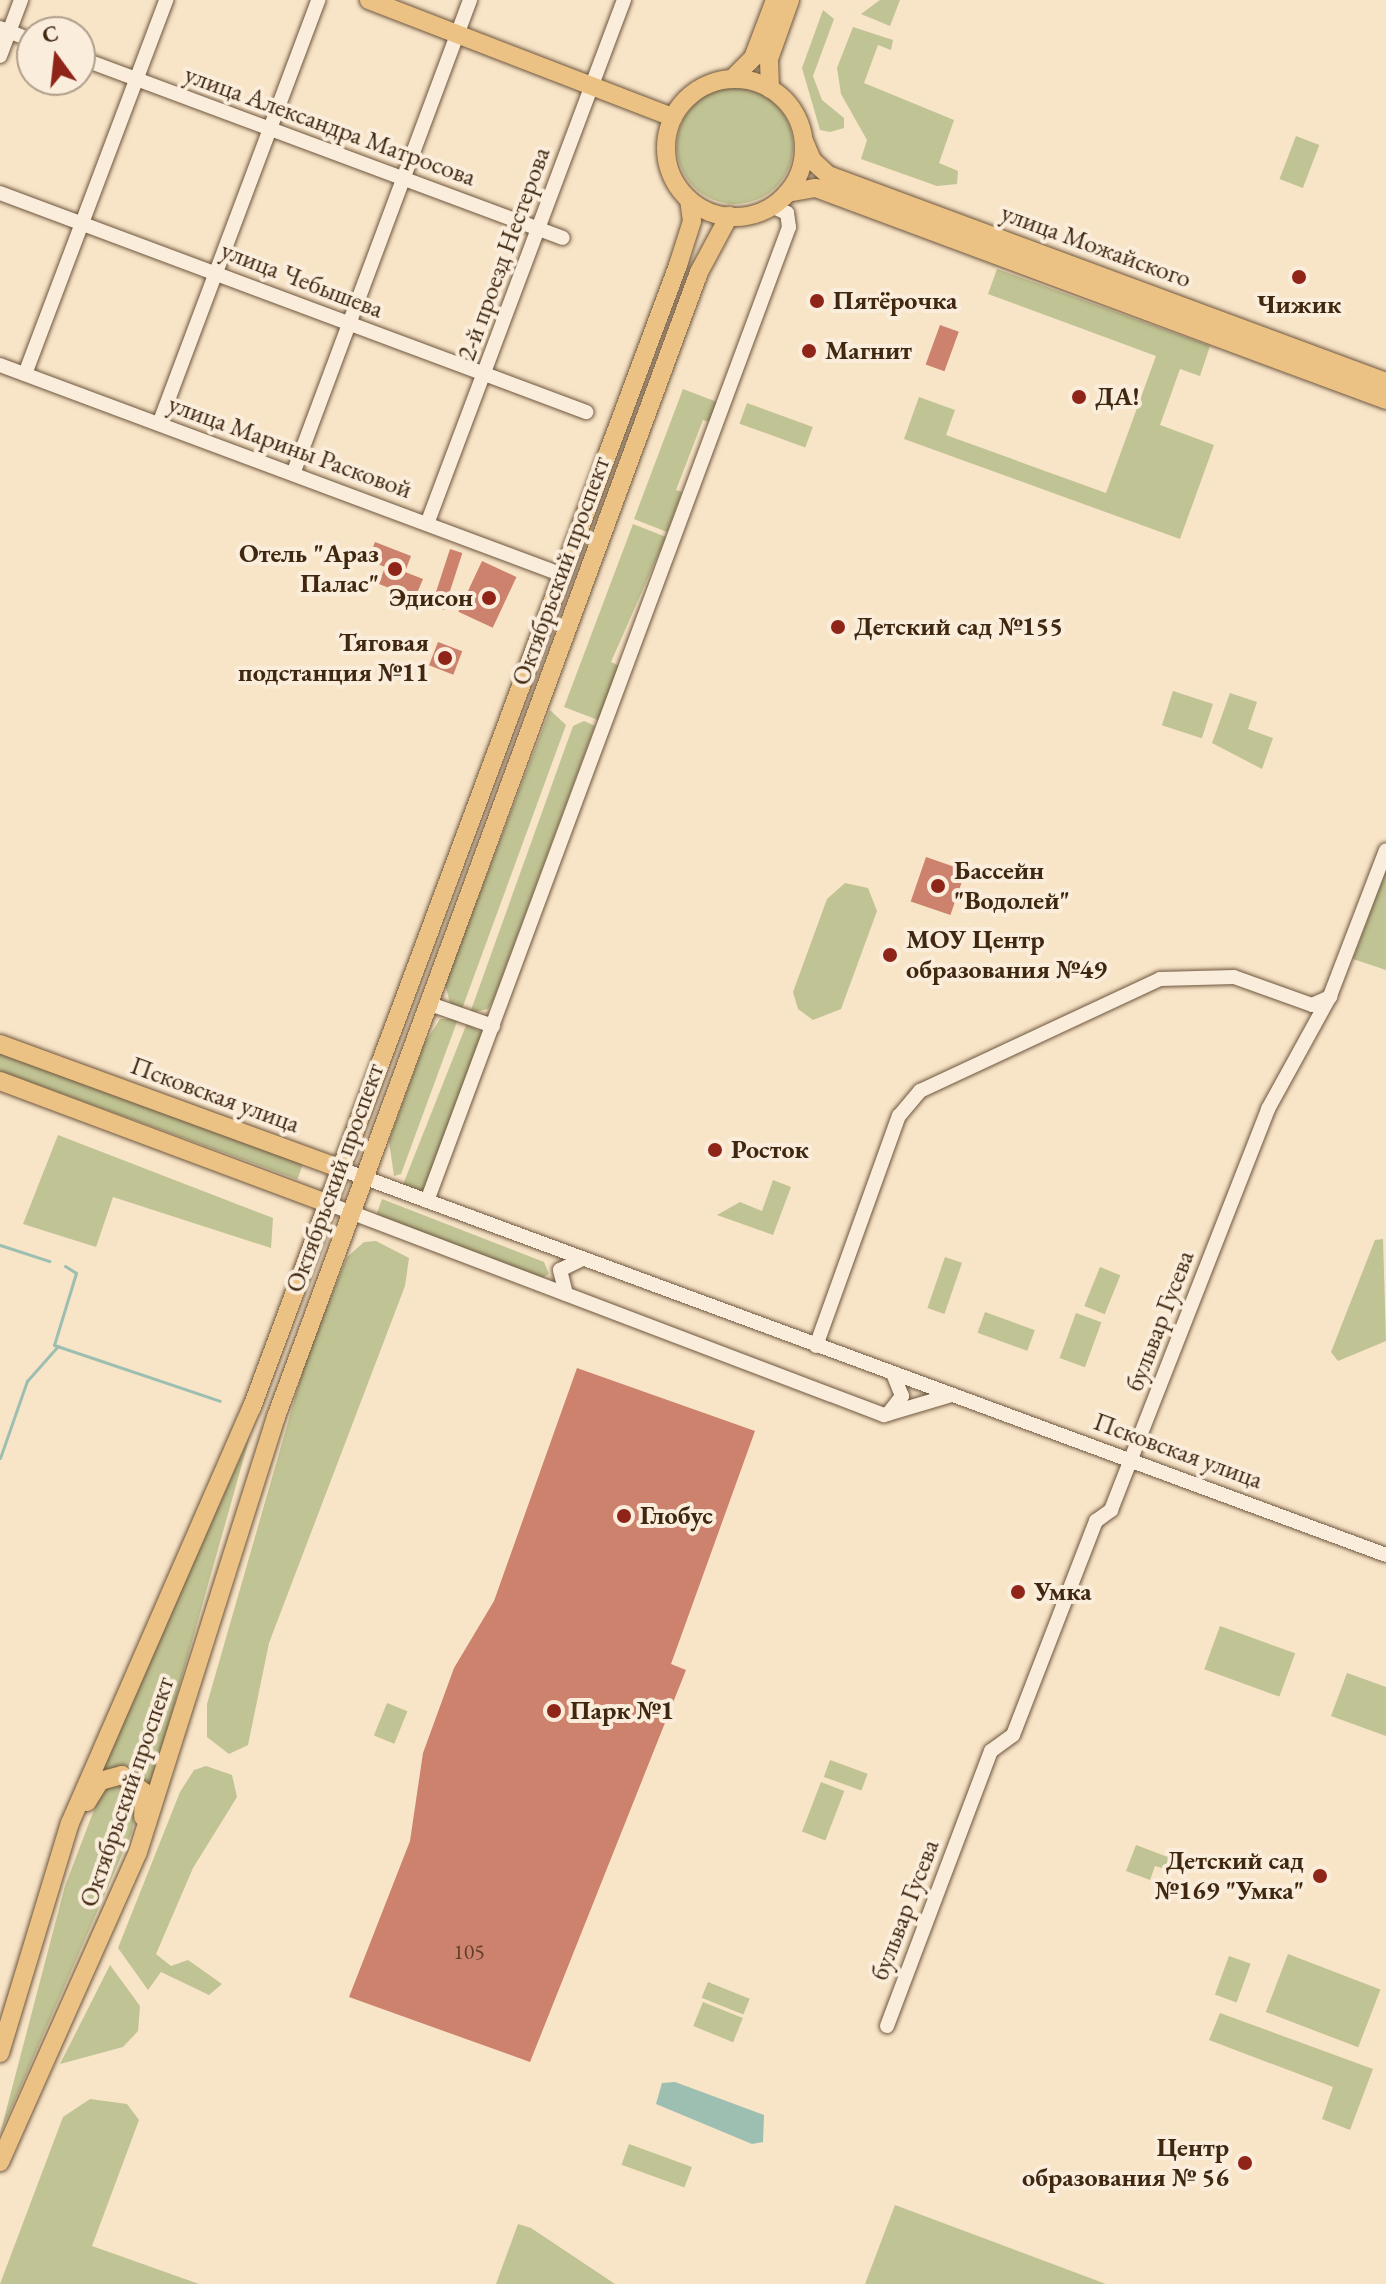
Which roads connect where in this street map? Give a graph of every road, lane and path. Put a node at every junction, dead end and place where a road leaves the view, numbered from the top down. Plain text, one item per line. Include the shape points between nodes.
1 (21, 0) edge
2 (166, 0) edge
3 (318, 0) edge
4 (369, 0) edge
5 (470, 0) edge
6 (624, 0) edge
7 (775, 0) edge
8 (790, 0) edge
9 (5, 30) edge
10 (458, 33) junction
11 (0, 56) edge
12 (96, 64) edge
13 (733, 78) junction
14 (136, 79) junction
15 (593, 85) junction
16 (770, 89) junction
17 (673, 117) junction
18 (272, 130) junction
19 (804, 141) junction
20 (403, 178) junction
21 (0, 193) edge
22 (787, 193) junction
23 (689, 200) junction
24 (771, 206) junction
25 (729, 216) junction
26 (81, 224) junction
27 (538, 230) junction
28 (563, 238) dead end
29 (216, 273) junction
30 (350, 324) junction
31 (0, 365) edge
32 (25, 374) junction
33 (485, 375) junction
34 (1386, 382) edge
35 (1386, 400) edge
36 (586, 412) dead end
37 (159, 424) junction
38 (293, 474) junction
39 (427, 524) junction
40 (563, 575) junction
41 (1386, 850) edge
42 (1330, 996) junction
43 (427, 1003) junction
44 (493, 1026) junction
45 (0, 1044) edge
46 (0, 1081) edge
47 (341, 1169) junction
48 (363, 1178) junction
49 (427, 1201) junction
50 (329, 1204) junction
51 (351, 1212) junction
52 (547, 1246) junction
53 (583, 1259) junction
54 (539, 1284) junction
55 (566, 1294) junction
56 (816, 1346) junction
57 (893, 1374) junction
58 (952, 1395) junction
59 (884, 1415) junction
60 (1131, 1461) junction
61 (1386, 1555) edge
62 (138, 1852) junction
63 (60, 1854) junction
64 (887, 2026) dead end
65 (0, 2053) edge
66 (0, 2162) edge

1 - 9 street
2 - 14 street
3 - 18 street
4 - 10 main road
5 - 10 street
6 - 15 street, 2-й проезд Нестерова
7 - 13 main road via 753,58
8 - 16 main road via 769,55
9 - 11 street
10 - 15 main road
10 - 20 street
12 - 14 street, улица Александра Матросова
13 - 16 main road
13 - 17 main road via 701,87
14 - 18 street, улица Александра Матросова
14 - 26 street
15 - 17 main road
15 - 27 street, 2-й проезд Нестерова
16 - 19 main road via 795,114
17 - 23 main road via 666,158
18 - 20 street, улица Александра Матросова
18 - 29 street
19 - 22 main road via 800,168
19 - 34 main road, улица Можайского via 812,160 828,175
20 - 27 street, улица Александра Матросова
20 - 30 street
21 - 26 street, улица Чебышева
22 - 24 main road
22 - 35 main road, улица Можайского via 816,188
23 - 25 main road
23 - 40 main road, Октябрьский проспект via 692,221 682,253
24 - 25 main road
24 - 44 street via 789,218 781,251
25 - 43 main road, Октябрьский проспект via 713,236
26 - 29 street, улица Чебышева
26 - 32 street
27 - 28 street, улица Александра Матросова
27 - 33 street, 2-й проезд Нестерова
29 - 30 street, улица Чебышева
29 - 37 street
30 - 33 street, улица Чебышева
30 - 38 street
31 - 32 street, улица Марины Расковой
32 - 37 street, улица Марины Расковой
33 - 36 street, улица Чебышева
33 - 39 street, 2-й проезд Нестерова
37 - 38 street, улица Марины Расковой
38 - 39 street, улица Марины Расковой
39 - 40 street, улица Марины Расковой
40 - 47 main road, Октябрьский проспект
41 - 42 street, бульвар Гусева
42 - 56 street via 1312,1005 1234,977 1160,979 918,1092 899,1116
42 - 60 street, бульвар Гусева via 1268,1109
43 - 44 street
43 - 48 main road, Октябрьский проспект
44 - 49 street
45 - 47 main road, Псковская улица
46 - 50 main road
47 - 48 street, Псковская улица
47 - 50 main road, Октябрьский проспект
48 - 49 street, Псковская улица
48 - 51 main road, Октябрьский проспект
49 - 52 street, Псковская улица
50 - 51 street
50 - 63 main road, Октябрьский проспект via 252,1407 97,1753
51 - 54 street
51 - 62 main road, Октябрьский проспект via 276,1417
52 - 53 street, Псковская улица
52 - 54 street via 558,1268
53 - 55 street via 560,1270
53 - 56 street, Псковская улица
54 - 55 street
55 - 59 street
56 - 57 street, Псковская улица
57 - 58 street, Псковская улица
57 - 59 street via 902,1396
58 - 59 street
58 - 60 street, Псковская улица
60 - 61 street, Псковская улица
60 - 64 street, бульвар Гусева via 1111,1510 1096,1521 1013,1735 991,1751
62 - 63 main road via 144,1792 131,1778 113,1775 94,1788
62 - 66 main road, Октябрьский проспект
63 - 65 main road, Октябрьский проспект

